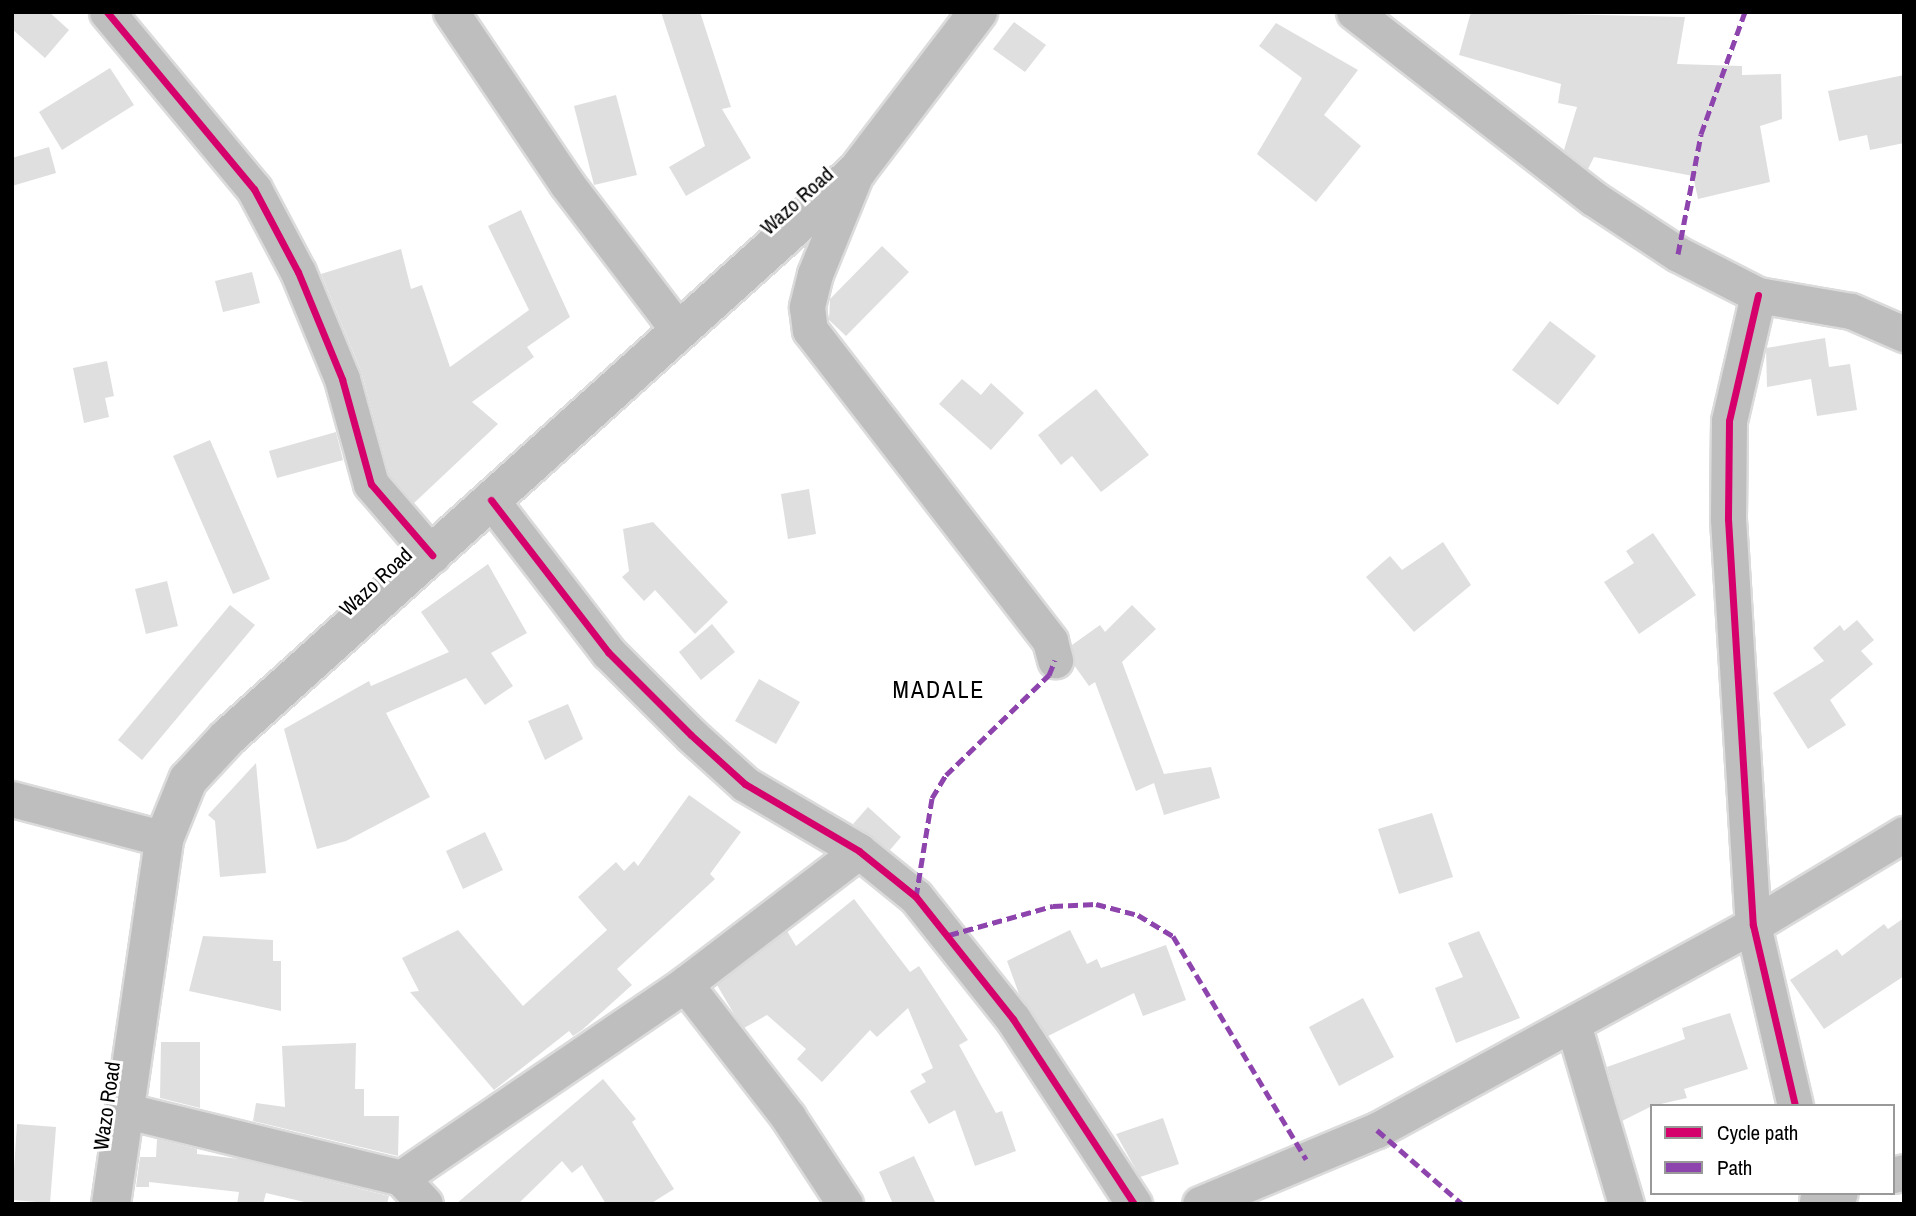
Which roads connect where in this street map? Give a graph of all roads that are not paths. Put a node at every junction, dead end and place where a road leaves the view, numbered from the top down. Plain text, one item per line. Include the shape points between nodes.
1 (451, 12) edge
2 (978, 12) edge
3 (1354, 12) edge
4 (110, 14) edge
5 (858, 171) junction
6 (1758, 295) junction
7 (679, 331) junction
8 (1904, 334) edge
9 (491, 500) junction
10 (432, 555) junction
11 (1055, 660) dead end
12 (12, 799) edge
13 (1904, 834) edge
14 (164, 839) junction
15 (859, 851) junction
16 (1753, 925) junction
17 (685, 984) junction
18 (1573, 1024) junction
19 (1795, 1104) edge
20 (123, 1110) junction
21 (401, 1178) junction
22 (111, 1204) edge
23 (425, 1204) edge
24 (845, 1204) edge
25 (1134, 1204) edge
26 (1200, 1204) edge
27 (1626, 1204) edge

1 - 7 street via 567,184
2 - 5 main road, Wazo Road
3 - 6 street via 1593,198 1678,254
4 - 10 street via 181,94 254,189 298,272 342,379 371,484
5 - 7 main road, Wazo Road
5 - 11 street via 815,274 807,307 810,330 1050,640
6 - 8 street via 1851,311
6 - 16 street via 1729,421 1728,507
7 - 9 main road, Wazo Road
9 - 10 main road, Wazo Road
9 - 15 street via 608,652 691,735 785,812
10 - 14 main road, Wazo Road via 227,738 188,780
12 - 14 street
13 - 16 street
14 - 20 main road, Wazo Road
15 - 17 street
15 - 25 street via 916,897 949,934 1013,1019
16 - 18 street
16 - 19 street
17 - 21 street
17 - 24 street via 788,1117
18 - 26 street via 1377,1130
18 - 27 street
20 - 21 street
20 - 22 main road, Wazo Road
21 - 23 street

